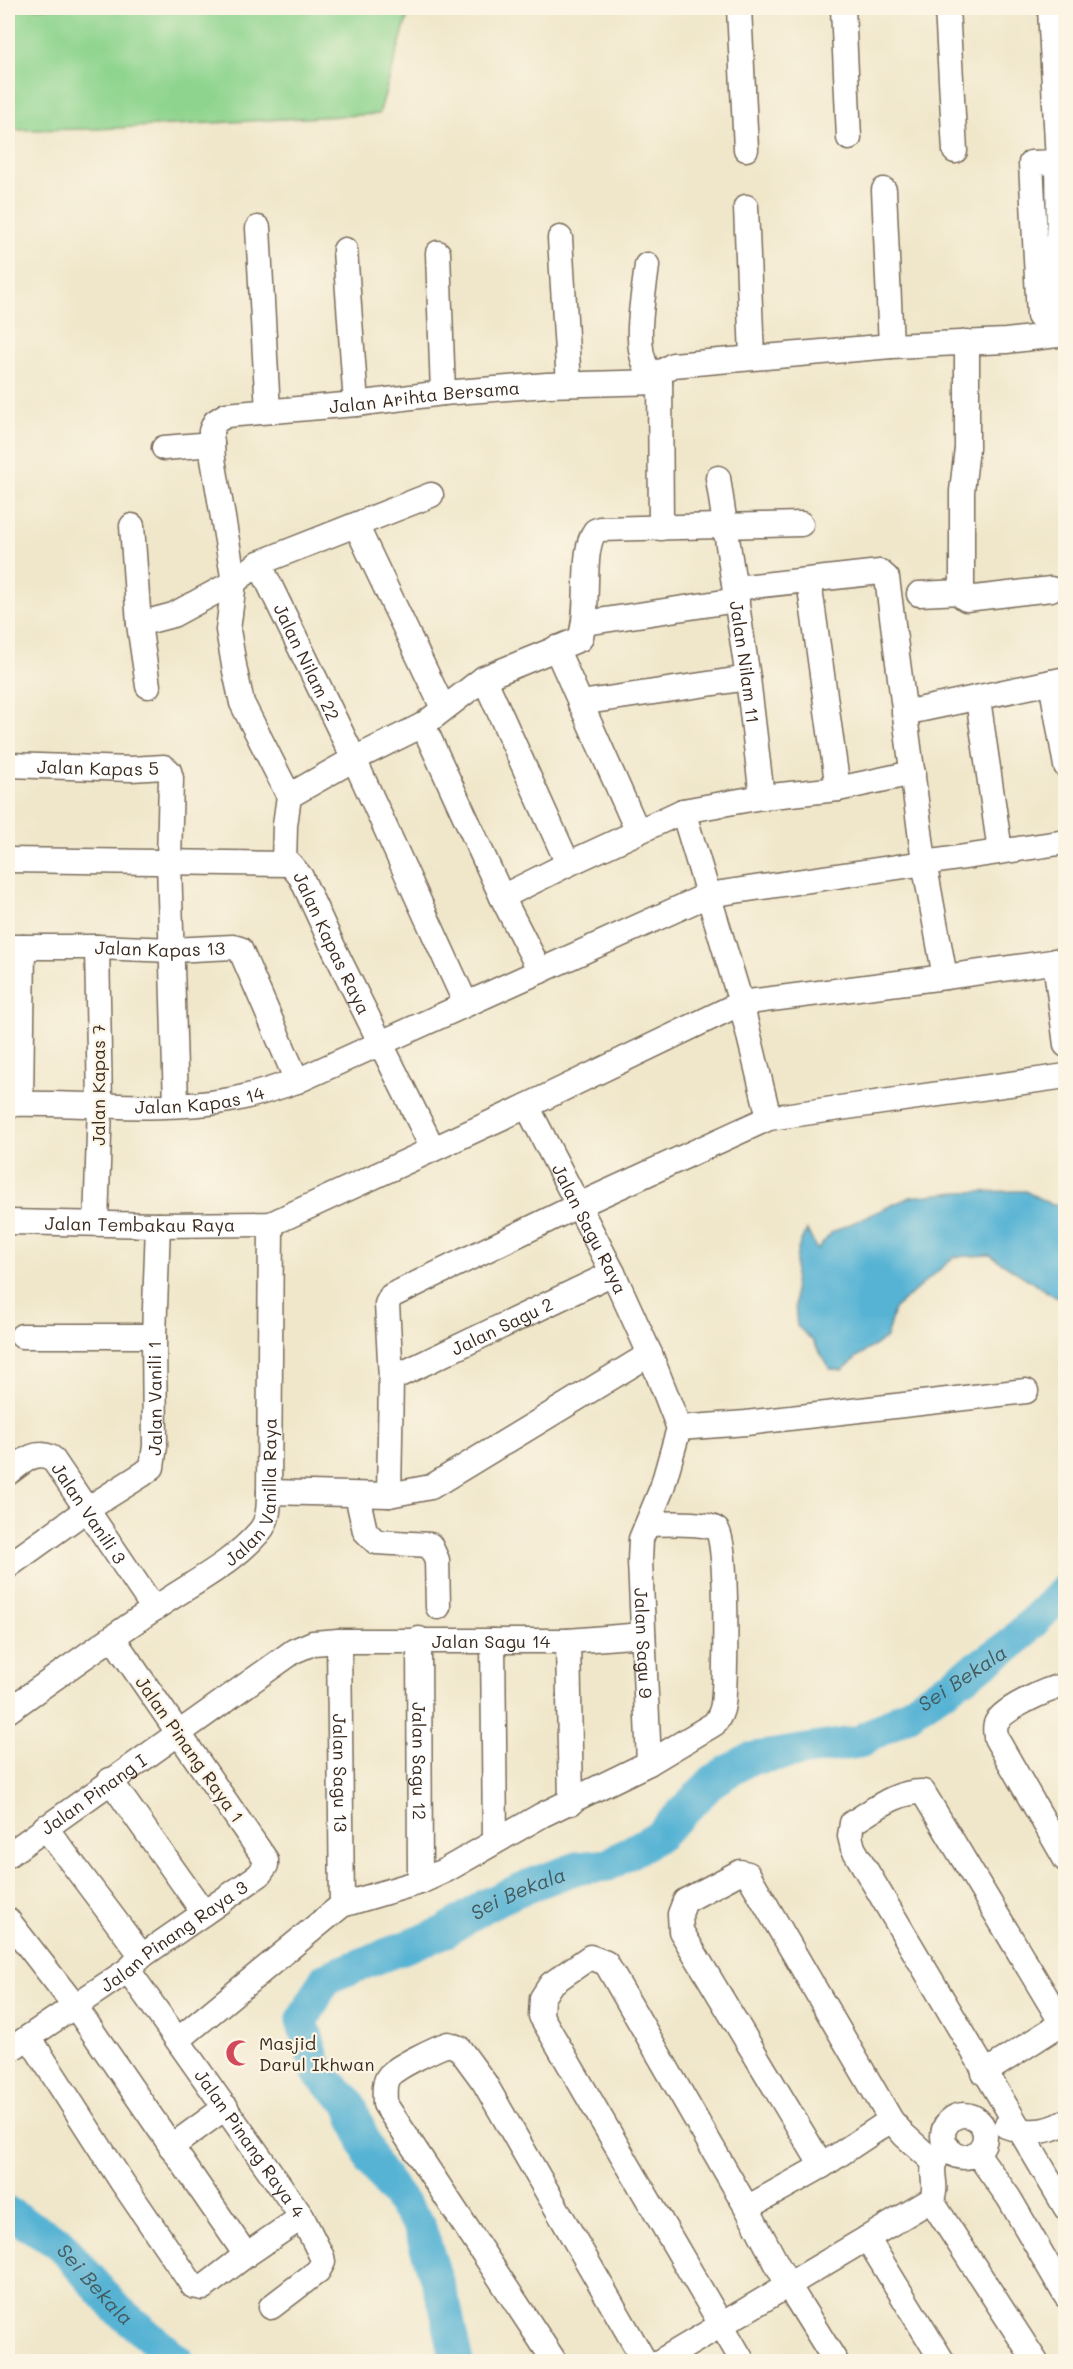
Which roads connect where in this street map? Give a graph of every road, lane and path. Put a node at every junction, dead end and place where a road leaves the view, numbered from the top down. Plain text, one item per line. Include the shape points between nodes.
1 (740, 8) edge
2 (843, 8) edge
3 (947, 8) edge
4 (1050, 8) edge
5 (849, 138) dead end
6 (746, 149) dead end
7 (955, 151) dead end
8 (1058, 162) junction
9 (884, 190) dead end
10 (746, 207) dead end
11 (258, 228) dead end
12 (560, 238) dead end
13 (345, 249) dead end
14 (438, 253) dead end
15 (647, 265) dead end
16 (1065, 334) edge
17 (967, 342) junction
18 (891, 346) junction
19 (752, 357) junction
20 (660, 378) junction
21 (568, 384) junction
22 (443, 393) junction
23 (356, 404) junction
24 (268, 411) junction
25 (212, 444) junction
26 (164, 448) dead end
27 (718, 478) dead end
28 (431, 495) dead end
29 (801, 524) dead end
30 (356, 525) junction
31 (132, 526) dead end
32 (725, 527) junction
33 (661, 528) junction
34 (259, 563) junction
35 (809, 581) junction
36 (234, 582) junction
37 (1051, 589) dead end
38 (961, 592) junction
39 (736, 594) junction
40 (920, 594) dead end
41 (585, 623) junction
42 (139, 624) junction
43 (556, 648) junction
44 (484, 678) junction
45 (748, 678) junction
46 (1058, 680) edge
47 (148, 686) dead end
48 (978, 699) junction
49 (580, 703) junction
50 (443, 708) junction
51 (903, 713) junction
52 (423, 725) junction
53 (354, 759) junction
54 (8, 765) edge
55 (1065, 766) edge
56 (913, 773) junction
57 (838, 789) junction
58 (289, 796) junction
59 (762, 797) junction
60 (683, 811) junction
61 (638, 832) junction
62 (1065, 842) edge
63 (1000, 851) junction
64 (8, 860) edge
65 (170, 861) junction
66 (924, 862) junction
67 (284, 863) junction
68 (568, 864) junction
69 (708, 895) junction
70 (502, 897) junction
71 (16, 947) edge
72 (97, 947) junction
73 (172, 950) junction
74 (1060, 960) edge
75 (540, 971) junction
76 (945, 977) junction
77 (741, 1003) junction
78 (466, 1004) junction
79 (381, 1042) junction
80 (1065, 1045) edge
81 (1065, 1076) edge
82 (297, 1081) junction
83 (14, 1103) edge
84 (100, 1105) junction
85 (176, 1105) junction
86 (527, 1106) junction
87 (769, 1118) junction
88 (433, 1149) junction
89 (579, 1205) junction
90 (8, 1222) edge
91 (96, 1223) junction
92 (271, 1224) junction
93 (158, 1225) junction
94 (613, 1273) junction
95 (22, 1336) dead end
96 (154, 1336) junction
97 (650, 1354) junction
98 (391, 1379) junction
99 (1026, 1391) dead end
100 (678, 1428) junction
101 (8, 1473) edge
102 (269, 1492) junction
103 (357, 1495) junction
104 (389, 1495) junction
105 (86, 1510) junction
106 (649, 1524) junction
107 (8, 1566) edge
108 (438, 1607) dead end
109 (154, 1609) junction
110 (642, 1635) junction
111 (113, 1638) junction
112 (419, 1639) junction
113 (339, 1641) junction
114 (493, 1641) junction
115 (568, 1641) junction
116 (1065, 1688) edge
117 (8, 1711) edge
118 (178, 1732) junction
119 (649, 1763) junction
120 (110, 1780) junction
121 (570, 1803) junction
122 (45, 1827) junction
123 (495, 1841) junction
124 (8, 1855) edge
125 (266, 1860) joint
126 (1065, 1860) edge
127 (420, 1882) junction
128 (342, 1905) junction
129 (204, 1913) junction
130 (8, 1920) edge
131 (135, 1963) junction
132 (75, 2006) junction
133 (1064, 2026) edge
134 (29, 2037) junction
135 (178, 2040) junction
136 (8, 2051) edge
137 (984, 2073) junction
138 (226, 2107) junction
139 (891, 2120) junction
140 (1065, 2122) edge
141 (983, 2126) junction
142 (1018, 2131) junction
143 (171, 2147) junction
144 (976, 2153) junction
145 (941, 2155) junction
146 (822, 2166) junction
147 (931, 2200) junction
148 (747, 2208) junction
149 (1065, 2208) edge
150 (302, 2217) junction
151 (867, 2238) junction
152 (246, 2255) junction
153 (788, 2285) junction
154 (1065, 2296) edge
155 (271, 2307) dead end
156 (721, 2324) junction
157 (555, 2361) edge
158 (645, 2361) edge
159 (659, 2361) edge
160 (743, 2361) edge
161 (836, 2361) edge
162 (943, 2361) edge
163 (1036, 2361) edge

1 - 6 street
2 - 5 street
3 - 7 street
4 - 8 street
8 - 8 street via 1031,163 1039,316 1060,315
9 - 18 street
10 - 19 street
11 - 24 street
12 - 21 street
13 - 23 street
14 - 22 street
15 - 20 street via 639,347 648,370
16 - 17 street
17 - 18 street
17 - 38 street
18 - 19 street
19 - 20 street via 684,362 673,365
20 - 21 street, Jalan Arihta Bersama
20 - 33 street
21 - 22 street, Jalan Arihta Bersama
22 - 23 street, Jalan Arihta Bersama
23 - 24 street, Jalan Arihta Bersama
24 - 25 street, Jalan Arihta Bersama via 219,417 212,425
25 - 26 street
25 - 36 street
27 - 32 street, Jalan Nilam 11
28 - 30 street
29 - 32 street
30 - 34 street
30 - 50 street
31 - 42 street
32 - 33 street
32 - 39 street, Jalan Nilam 11
33 - 41 street via 595,531 588,546
34 - 36 street
34 - 53 street, Jalan Nilam 22
35 - 39 street
35 - 51 street via 880,572 887,578
35 - 57 street
36 - 42 street via 173,615
36 - 58 street via 228,630 242,703
37 - 38 street via 966,599
38 - 40 street
39 - 41 street
39 - 45 street, Jalan Nilam 11
41 - 43 street via 580,639
42 - 47 street
43 - 44 street
43 - 49 street
44 - 50 street
44 - 68 street
45 - 49 street
45 - 59 street, Jalan Nilam 11
46 - 48 street
46 - 55 street
48 - 51 street
48 - 63 street
49 - 61 street
50 - 52 street
51 - 56 street
52 - 53 street
52 - 70 street
53 - 58 street
53 - 78 street, Jalan Nilam 22
54 - 65 street, Jalan Kapas 5 via 164,767 171,778
56 - 57 street
56 - 66 street
57 - 59 street
58 - 67 street
59 - 60 street
60 - 61 street
60 - 69 street
61 - 68 street
62 - 63 street, Jalan Kapas 14
63 - 66 street, Jalan Kapas 14
64 - 65 street, Jalan Kapas Raya
65 - 67 street, Jalan Kapas Raya
65 - 73 street
66 - 69 street, Jalan Kapas 14
66 - 76 street
67 - 79 street, Jalan Kapas Raya via 301,877
68 - 70 street
69 - 75 street, Jalan Kapas 14
69 - 77 street
70 - 75 street
71 - 72 street, Jalan Kapas 13
71 - 83 street
72 - 73 street, Jalan Kapas 13
72 - 84 street, Jalan Kapas 7
73 - 82 street, Jalan Kapas 13 via 240,949
73 - 85 street
74 - 76 street
74 - 80 street
75 - 78 street, Jalan Kapas 14
76 - 77 street
77 - 86 street
77 - 87 street
78 - 79 street, Jalan Kapas 14
79 - 82 street, Jalan Kapas 14
79 - 88 street, Jalan Kapas Raya
81 - 87 street
82 - 85 street, Jalan Kapas 14 via 229,1100
83 - 84 street, Jalan Kapas 14
84 - 85 street, Jalan Kapas 14
84 - 91 street, Jalan Kapas 7
86 - 88 street
86 - 89 street, Jalan Sagu Raya
87 - 89 street
88 - 92 street
89 - 94 street, Jalan Sagu Raya
89 - 98 street via 391,1296 387,1304
90 - 91 street, Jalan Tembakau Raya
91 - 93 street, Jalan Tembakau Raya
92 - 93 street, Jalan Tembakau Raya
92 - 102 street, Jalan Vanilla Raya
93 - 96 street, Jalan Vanili 1
94 - 97 street, Jalan Sagu Raya
94 - 98 street, Jalan Sagu 2
95 - 96 street
96 - 105 street, Jalan Vanili 1 via 152,1467
97 - 100 street, Jalan Sagu Raya
97 - 104 street via 431,1487
98 - 104 street
99 - 100 street
100 - 106 street, Jalan Sagu 9
101 - 105 street, Jalan Vanili 3 via 33,1455 48,1456
102 - 103 street
102 - 109 street, Jalan Vanilla Raya via 262,1529 212,1572
103 - 104 street
103 - 108 street via 365,1531 376,1542 430,1545 437,1560
105 - 107 street, Jalan Vanili 1
105 - 109 street, Jalan Vanili 3
106 - 110 street, Jalan Sagu 9 via 641,1539
106 - 119 street via 704,1525 719,1533 725,1667 720,1717 705,1731
109 - 111 street, Jalan Vanilla Raya
110 - 115 street, Jalan Sagu 14
110 - 119 street, Jalan Sagu 9
111 - 117 street, Jalan Vanilla Raya
111 - 118 street, Jalan Pinang Raya 1
112 - 113 street, Jalan Sagu 14
112 - 114 street, Jalan Sagu 14
112 - 127 street, Jalan Sagu 12
113 - 118 street, Jalan Sagu 14 via 313,1643 294,1651
113 - 128 street, Jalan Sagu 13
114 - 115 street, Jalan Sagu 14
114 - 123 street
115 - 121 street
116 - 126 street via 1048,1689 1002,1715 996,1723 996,1738
118 - 120 street, Jalan Pinang I
118 - 125 street, Jalan Pinang Raya 1
119 - 121 street
120 - 122 street, Jalan Pinang I
120 - 129 street
121 - 123 street
122 - 124 street, Jalan Pinang I
122 - 131 street, Jalan Pinang Raya 4
123 - 127 street
125 - 129 street, Jalan Pinang Raya 3 via 259,1875
127 - 128 street
128 - 135 street
129 - 131 street, Jalan Pinang Raya 3
130 - 132 street
131 - 132 street, Jalan Pinang Raya 3
131 - 135 street, Jalan Pinang Raya 4
132 - 134 street, Jalan Pinang Raya 3
132 - 143 street
133 - 137 street
133 - 137 street via 922,1792 896,1796 852,1823 853,1848
134 - 136 street, Jalan Pinang Raya 3
134 - 152 street via 193,2286 203,2288
135 - 138 street, Jalan Pinang Raya 4
137 - 142 street
138 - 143 street
138 - 150 street, Jalan Pinang Raya 4
139 - 145 street
139 - 146 street
139 - 146 street via 747,1874 740,1872 685,1901 680,1914 681,1931
140 - 142 street via 1038,2132
141 - 142 street via 1003,2125
141 - 144 street via 985,2140
141 - 145 street via 973,2116 951,2118 943,2131
142 - 149 street
143 - 152 street
144 - 145 street via 963,2157
144 - 154 street via 1009,2198
145 - 147 street via 932,2179
146 - 148 street
147 - 151 street
147 - 163 street
148 - 153 street
148 - 156 street via 606,1963 590,1957 550,1984 542,1998 541,2016
150 - 152 street
150 - 155 street, Jalan Pinang Raya 4 via 323,2262 318,2271
151 - 153 street
151 - 162 street
153 - 156 street
153 - 161 street
156 - 159 street
156 - 160 street
157 - 158 street via 385,2104 389,2075 441,2046 459,2048 484,2082

